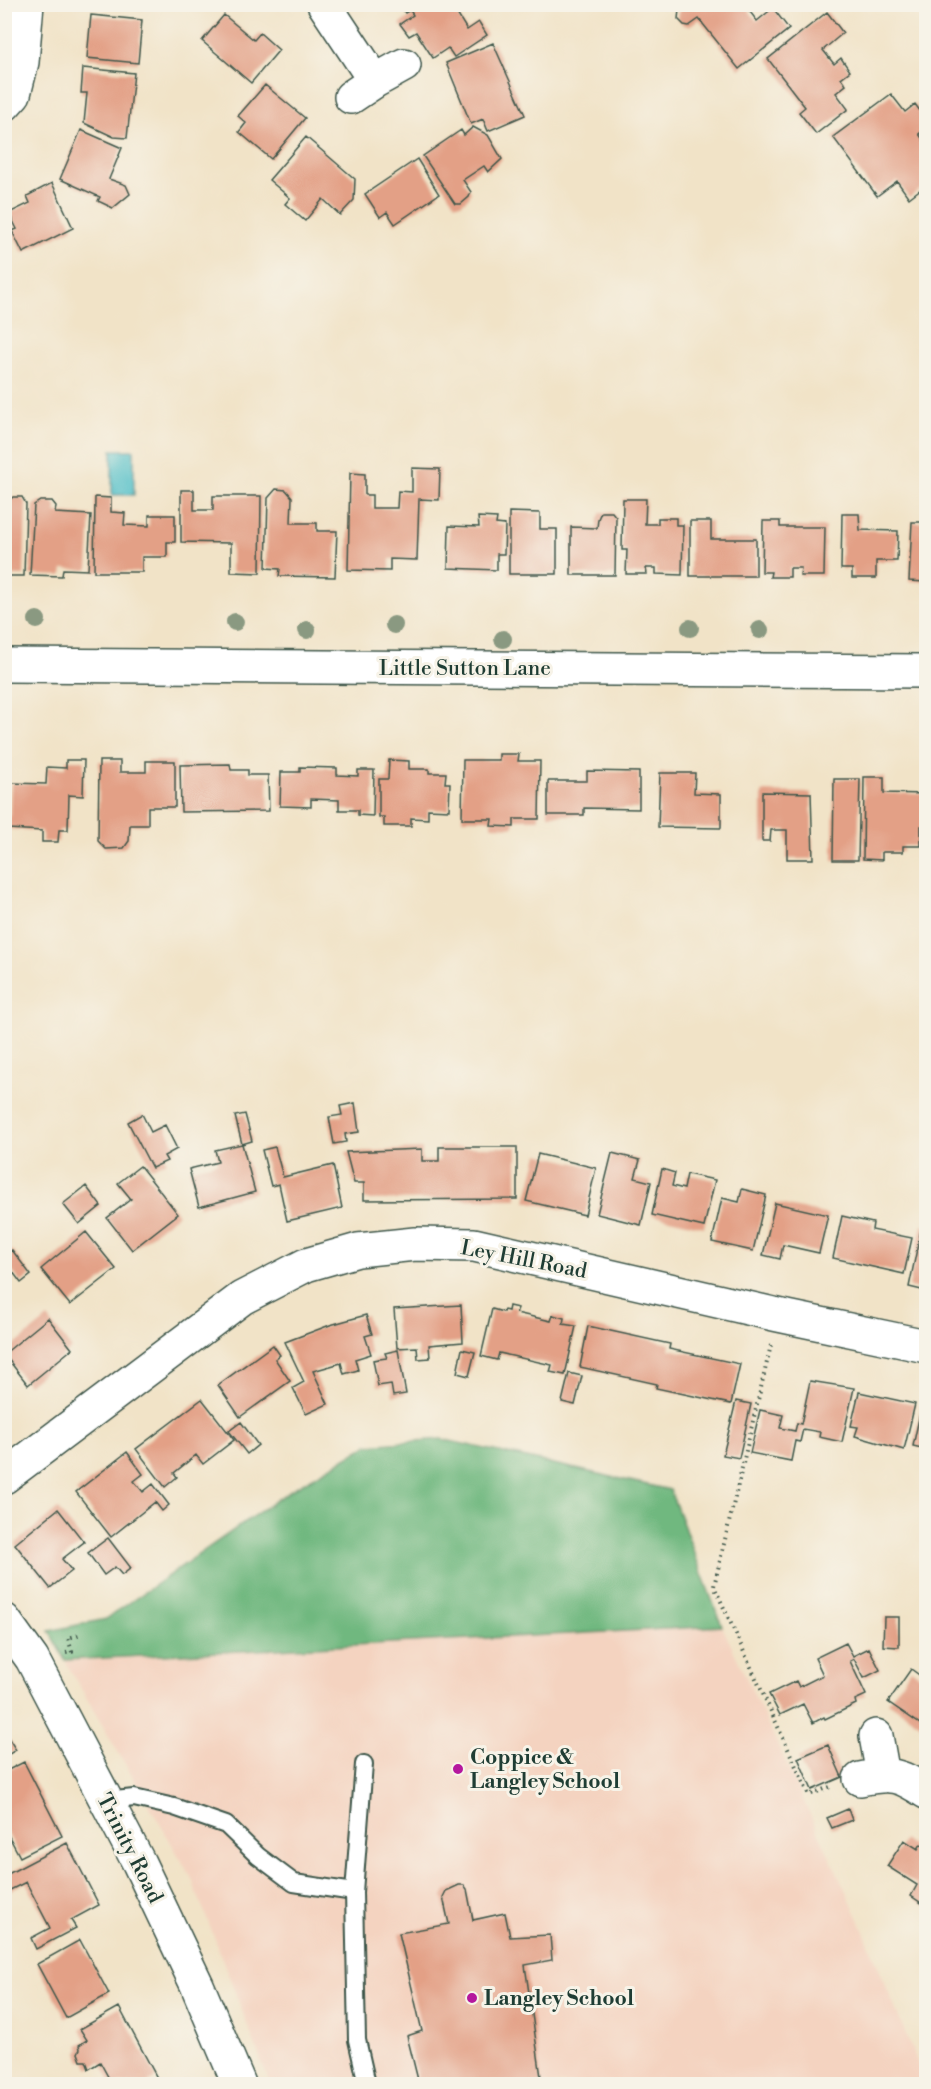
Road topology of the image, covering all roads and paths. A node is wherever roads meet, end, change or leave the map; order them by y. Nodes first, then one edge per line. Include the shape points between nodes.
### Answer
1 (27, 4) edge
2 (324, 4) edge
3 (404, 65) dead end
4 (4, 105) edge
5 (4, 664) edge
6 (927, 671) edge
7 (778, 1316) junction
8 (927, 1346) edge
9 (4, 1477) edge
10 (4, 1620) edge
11 (876, 1736) dead end
12 (364, 1764) dead end
13 (872, 1777) junction
14 (927, 1792) edge
15 (106, 1801) junction
16 (354, 1892) junction
17 (239, 2085) edge
18 (367, 2085) edge

1 - 4 street via 22,62 14,94
2 - 3 street via 363,89
5 - 6 street, Little Sutton Lane
7 - 8 street, Ley Hill Road
7 - 9 street, Ley Hill Road via 474,1245 416,1244 358,1250 306,1265 242,1298
7 - 13 path via 714,1586 809,1795 838,1784 841,1792
10 - 15 street, Trinity Road via 32,1659
11 - 13 street
12 - 16 lane
13 - 14 street via 904,1778
15 - 16 lane via 134,1798 205,1818 226,1826 294,1883
15 - 17 street, Trinity Road via 197,1984
16 - 18 lane via 357,2040

